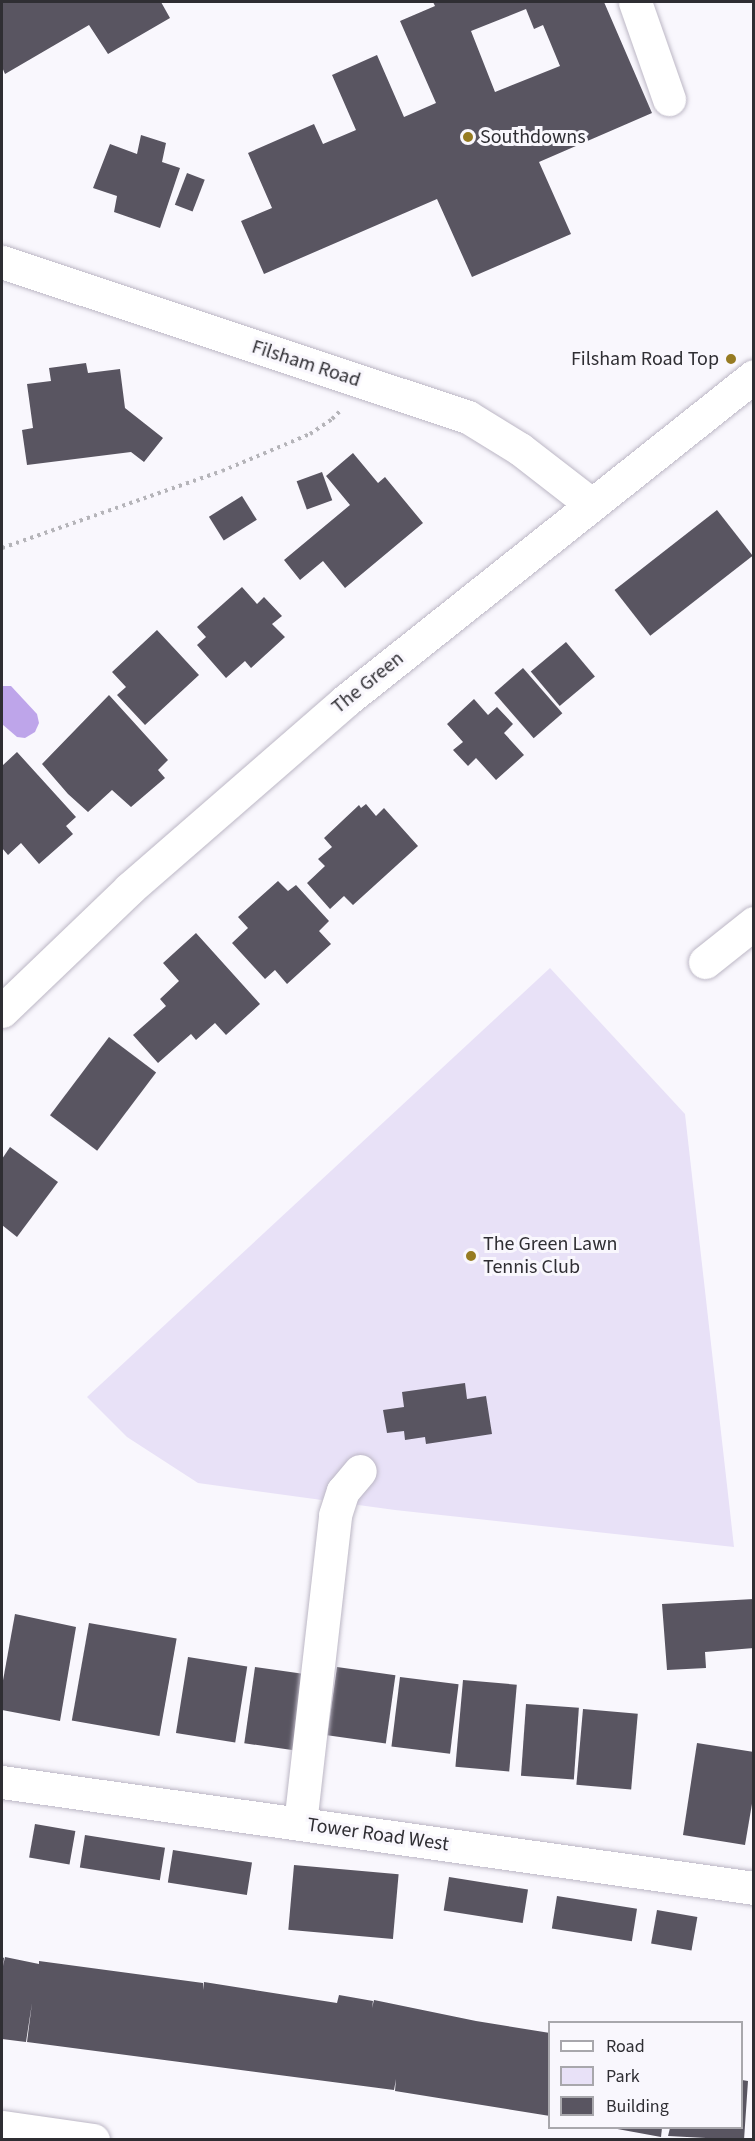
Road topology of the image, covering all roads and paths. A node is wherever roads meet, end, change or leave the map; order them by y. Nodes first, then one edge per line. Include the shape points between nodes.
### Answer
1 (635, 2) edge
2 (669, 99) dead end
3 (2, 262) edge
4 (753, 376) edge
5 (356, 381) junction
6 (591, 504) junction
7 (2, 548) edge
8 (753, 923) edge
9 (705, 962) dead end
10 (2, 1011) edge
11 (360, 1471) dead end
12 (2, 1782) edge
13 (300, 1824) junction
14 (753, 1888) edge
15 (2, 2127) edge
16 (93, 2139) edge

1 - 2 street
3 - 5 street, Filsham Road
4 - 6 street, The Green
5 - 6 street, Filsham Road via 468,417 520,449
5 - 7 path via 348,401 332,419 310,434 222,471
6 - 10 street, The Green via 345,701 129,889
8 - 9 street
11 - 13 street via 343,1491 335,1515
12 - 13 street, Tower Road West
13 - 14 street, Tower Road West
15 - 16 street

